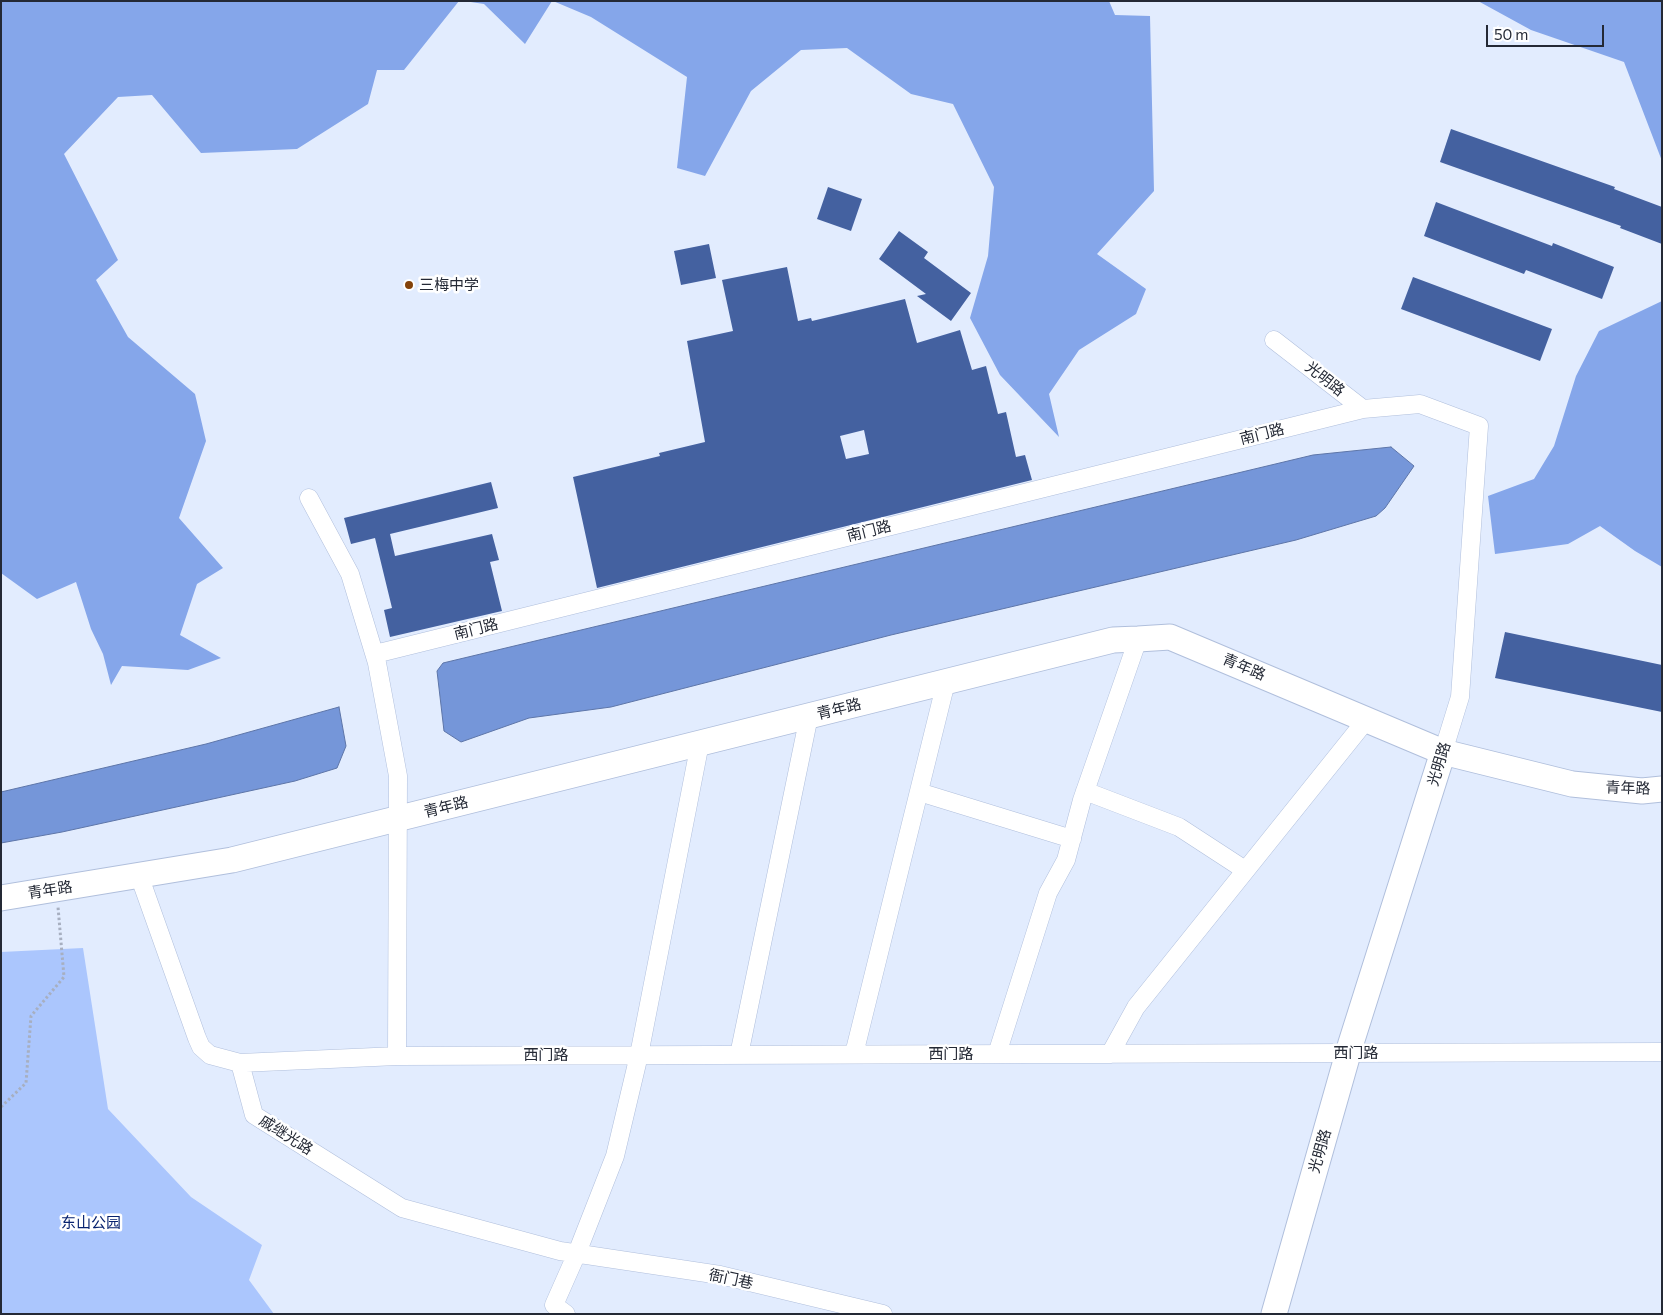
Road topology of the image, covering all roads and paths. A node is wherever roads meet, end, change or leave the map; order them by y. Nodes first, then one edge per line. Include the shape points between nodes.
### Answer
1 (1274, 340) dead end
2 (1363, 409) junction
3 (309, 498) dead end
4 (1138, 639) junction
5 (376, 659) junction
6 (946, 682) junction
7 (809, 716) junction
8 (1367, 719) junction
9 (700, 743) junction
10 (1443, 752) junction
11 (1662, 789) edge
12 (1085, 791) junction
13 (919, 792) junction
14 (398, 819) junction
15 (1072, 839) junction
16 (1246, 870) junction
17 (139, 875) junction
18 (57, 889) junction
19 (1, 898) edge
20 (1662, 1052) edge
21 (1348, 1053) junction
22 (854, 1054) junction
23 (997, 1054) junction
24 (1110, 1054) junction
25 (639, 1055) junction
26 (739, 1055) junction
27 (397, 1056) junction
28 (240, 1063) junction
29 (1, 1107) edge
30 (577, 1253) junction
31 (566, 1314) edge
32 (883, 1314) edge
33 (1274, 1314) edge

1 - 2 street, 光明路
2 - 5 street, 南门路
2 - 10 street, 光明路 via 1420,404 1479,426 1460,697
3 - 5 street via 350,574
4 - 6 main road, 青年路 via 1113,640
4 - 8 main road, 青年路 via 1170,636
4 - 12 street
5 - 14 street via 398,776
6 - 7 main road, 青年路
6 - 13 street
7 - 9 main road, 青年路
7 - 26 street
8 - 10 main road, 青年路
8 - 16 street
9 - 14 main road, 青年路
9 - 25 street
10 - 11 main road, 青年路 via 1572,784 1642,791
10 - 21 main road, 光明路
12 - 15 street
12 - 16 street via 1179,827
13 - 15 street
13 - 22 street
14 - 17 main road, 青年路 via 232,860
14 - 27 street
15 - 23 street via 1066,860 1048,893
16 - 24 street via 1136,1007
17 - 18 main road, 青年路
17 - 28 street via 201,1047 210,1055
18 - 19 main road, 青年路
18 - 29 path via 64,977 31,1016 26,1084
20 - 21 street, 西门路
21 - 24 street, 西门路
21 - 33 main road, 光明路
22 - 23 street, 西门路
22 - 26 street, 西门路
23 - 24 street, 西门路
25 - 26 street, 西门路
25 - 27 street, 西门路
25 - 30 street via 615,1156
27 - 28 street, 西门路
28 - 30 street, 戚继光路 via 254,1115 402,1208
30 - 31 street via 554,1305
30 - 32 street, 衙门巷 via 720,1275

